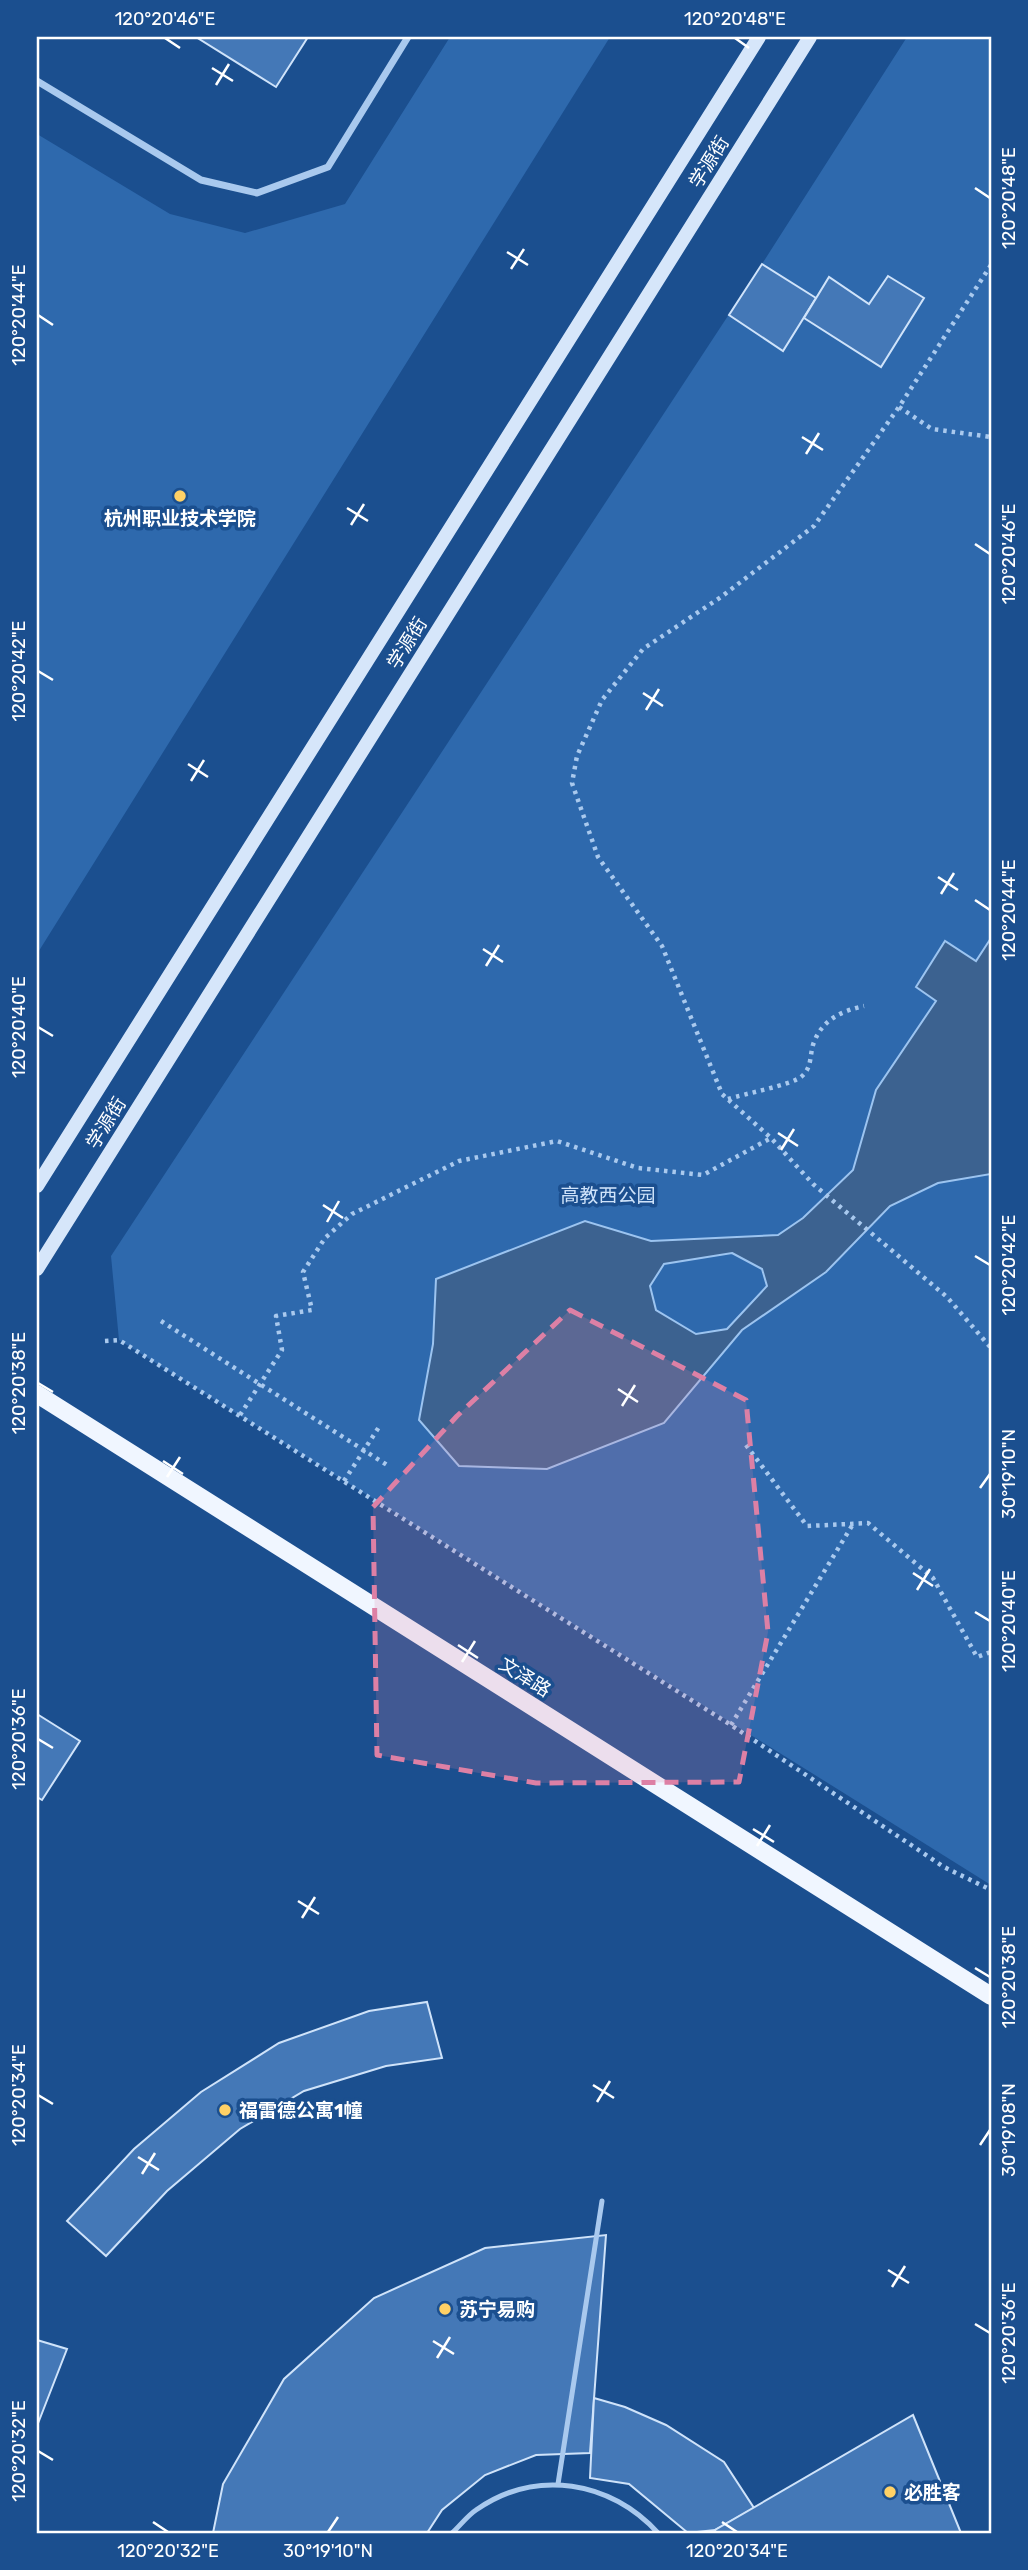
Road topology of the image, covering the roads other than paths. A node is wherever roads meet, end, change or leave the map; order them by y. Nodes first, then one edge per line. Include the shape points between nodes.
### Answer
1 (408, 37) edge
2 (759, 37) edge
3 (810, 37) edge
4 (37, 81) edge
5 (37, 1186) edge
6 (37, 1269) edge
7 (37, 1394) edge
8 (991, 1996) edge
9 (602, 2201) dead end
10 (558, 2484) junction
11 (453, 2533) edge
12 (658, 2533) edge

1 - 4 street via 328,167 257,193 201,180
2 - 5 main road, 学源街
3 - 6 main road, 学源街
7 - 8 main road, 文泽路
9 - 10 lane
10 - 11 lane via 515,2490 475,2510
10 - 12 lane via 601,2492 640,2513

